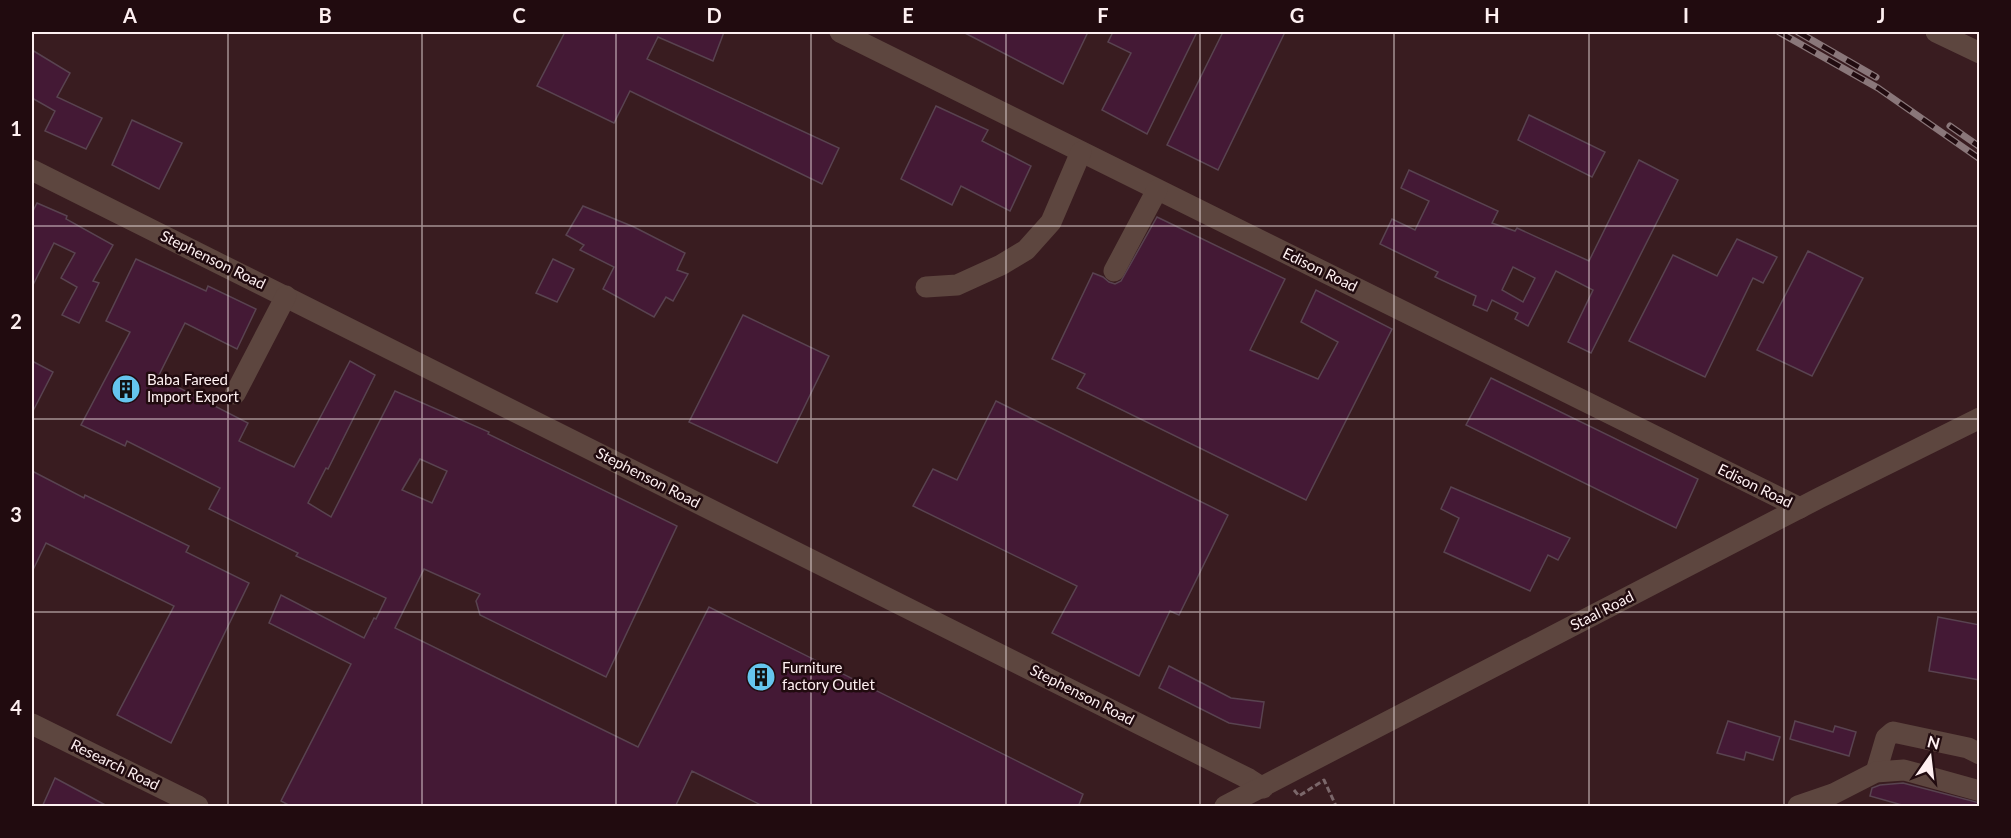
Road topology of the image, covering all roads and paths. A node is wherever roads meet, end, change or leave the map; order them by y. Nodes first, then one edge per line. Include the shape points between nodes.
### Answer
1 (840, 32) edge
2 (1936, 32) edge
3 (1980, 53) edge
4 (1082, 152) junction
5 (32, 170) edge
6 (1157, 190) junction
7 (1114, 271) dead end
8 (926, 287) dead end
9 (286, 296) junction
10 (235, 394) dead end
11 (1980, 418) edge
12 (1800, 508) junction
13 (32, 724) edge
14 (1980, 754) edge
15 (1876, 772) junction
16 (1263, 788) junction
17 (1980, 792) edge
18 (1299, 796) dead end
19 (198, 807) edge
20 (1225, 807) edge
21 (1336, 807) edge
22 (1798, 807) edge

1 - 4 street, Edison Road
2 - 3 street
4 - 6 street, Edison Road
4 - 8 street via 1051,222 1026,250 957,285
5 - 9 street, Stephenson Road
6 - 7 street
6 - 12 street, Edison Road
9 - 10 street
9 - 16 street, Stephenson Road
11 - 12 street, Staal Road
12 - 16 street, Staal Road
13 - 19 street, Research Road
14 - 15 street via 1893,732 1886,738
15 - 17 street via 1904,770
15 - 22 street
16 - 20 street, Staal Road
18 - 21 path via 1324,780

